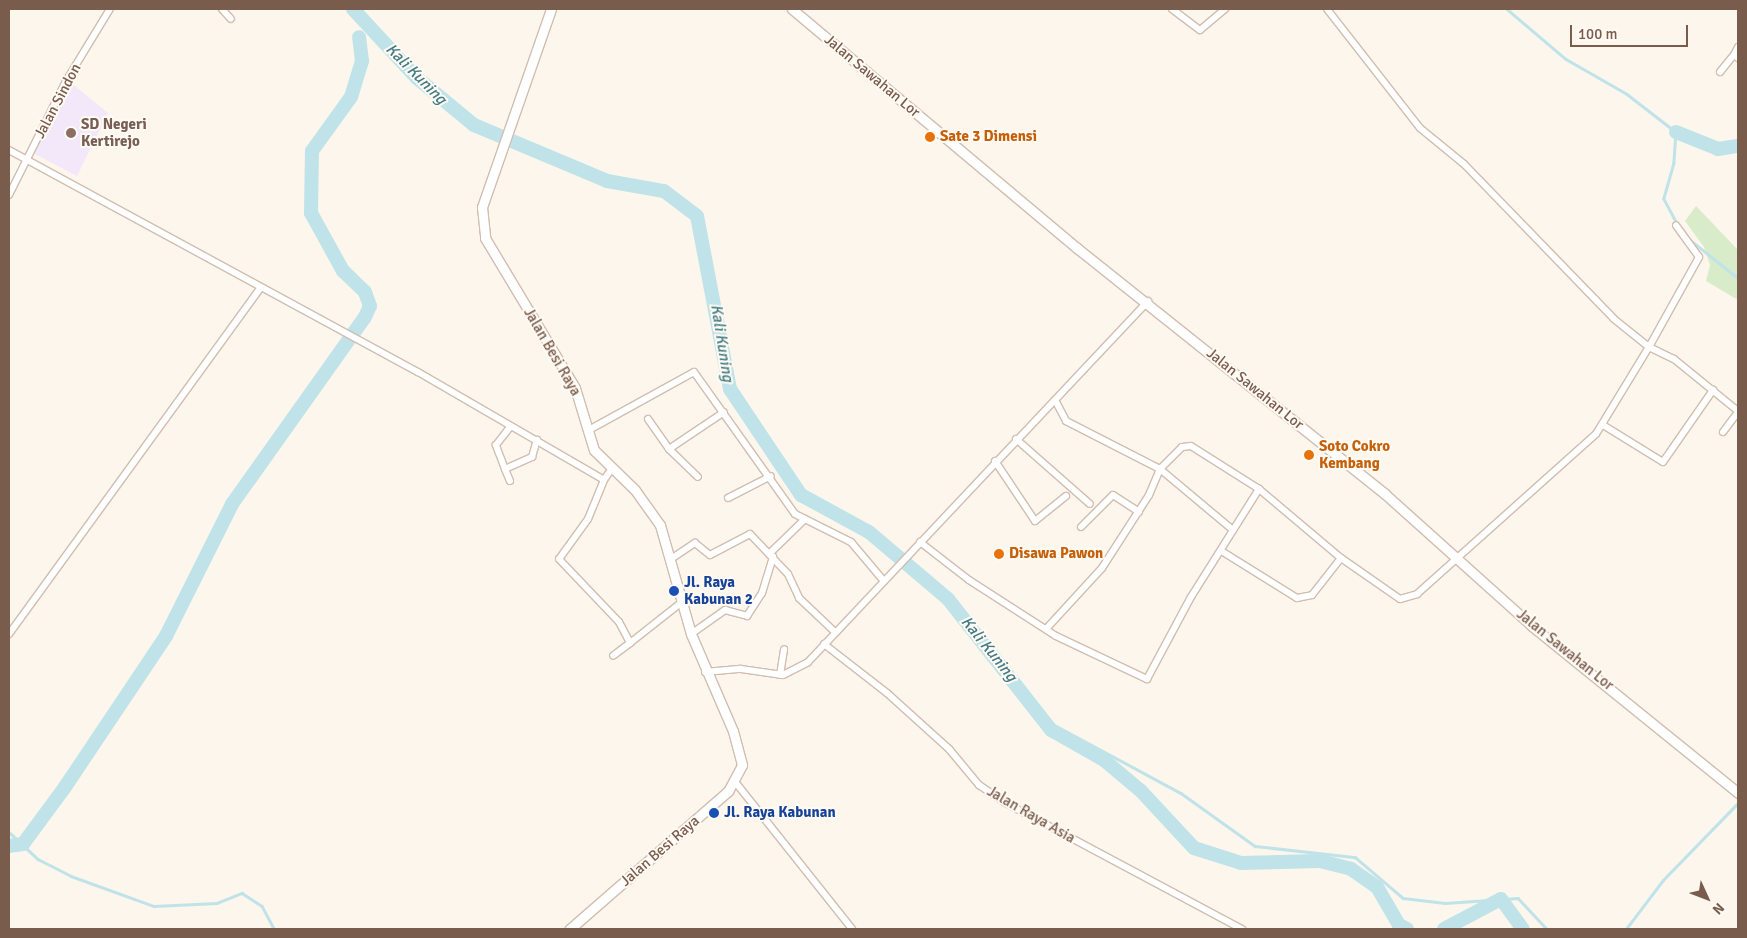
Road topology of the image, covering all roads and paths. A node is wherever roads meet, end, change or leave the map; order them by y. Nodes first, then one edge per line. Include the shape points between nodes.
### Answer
1 (110, 9) edge
2 (222, 9) edge
3 (551, 9) edge
4 (792, 9) edge
5 (1172, 9) edge
6 (1225, 9) edge
7 (1326, 9) edge
8 (231, 19) dead end
9 (1738, 47) edge
10 (1736, 56) edge
11 (1720, 72) dead end
12 (9, 150) edge
13 (28, 161) junction
14 (9, 195) edge
15 (1676, 225) dead end
16 (260, 289) junction
17 (1148, 301) junction
18 (1649, 347) junction
19 (1713, 390) junction
20 (1055, 400) junction
21 (1738, 411) edge
22 (724, 412) junction
23 (648, 419) dead end
24 (1603, 425) junction
25 (511, 426) junction
26 (587, 431) junction
27 (1723, 432) dead end
28 (1016, 439) junction
29 (537, 440) junction
30 (669, 450) junction
31 (996, 460) junction
32 (612, 468) junction
33 (505, 469) junction
34 (1160, 469) junction
35 (771, 476) junction
36 (698, 477) dead end
37 (604, 480) junction
38 (510, 481) dead end
39 (1259, 489) junction
40 (1066, 496) dead end
41 (728, 498) dead end
42 (1090, 504) dead end
43 (1139, 512) junction
44 (805, 519) junction
45 (1081, 527) dead end
46 (1233, 530) junction
47 (920, 542) junction
48 (1223, 552) junction
49 (772, 555) junction
50 (1341, 558) junction
51 (1454, 558) junction
52 (671, 559) junction
53 (883, 580) junction
54 (682, 602) junction
55 (1046, 629) junction
56 (835, 632) junction
57 (9, 634) edge
58 (691, 634) junction
59 (630, 643) junction
60 (824, 644) junction
61 (784, 649) dead end
62 (612, 656) dead end
63 (705, 672) junction
64 (780, 675) junction
65 (736, 782) junction
66 (1738, 793) edge
67 (570, 929) edge
68 (852, 929) edge
69 (1242, 929) edge

1 - 13 street, Jalan Sindon via 66,81
2 - 8 street
3 - 26 main road, Jalan Besi Raya via 482,207 485,238 575,388
4 - 17 main road, Jalan Sawahan Lor
5 - 6 street via 1200,30
7 - 18 street via 1420,128 1464,164 1614,319
9 - 10 street
10 - 11 street
12 - 13 street
13 - 14 street, Jalan Sindon
13 - 16 street
15 - 18 street via 1699,257
16 - 25 street
16 - 57 street
17 - 20 street
17 - 51 main road, Jalan Sawahan Lor via 1384,494
18 - 19 street via 1674,359
18 - 24 street
19 - 21 street
19 - 24 street via 1663,462
20 - 28 street
20 - 34 street via 1066,421
21 - 27 street
22 - 26 street via 690,371
22 - 30 street
22 - 35 street
23 - 30 street
24 - 51 street
25 - 29 street
25 - 33 street via 496,445
26 - 32 main road, Jalan Besi Raya via 594,450
28 - 31 street
28 - 42 street
29 - 33 street via 532,457
29 - 37 street
30 - 36 street
31 - 40 street via 1035,521
31 - 47 street
32 - 37 street
32 - 52 main road, Jalan Besi Raya via 654,515
33 - 38 street
34 - 39 street via 1182,448 1191,446
34 - 43 street
34 - 46 street
35 - 41 street via 733,500
35 - 44 street via 790,508
37 - 59 street via 588,519 559,558 610,610
39 - 46 street
39 - 50 street
43 - 45 street via 1113,495
43 - 55 street via 1102,568
44 - 49 street
44 - 53 street via 851,542
46 - 48 street
47 - 53 street
47 - 55 street
48 - 50 street via 1297,598 1316,591
48 - 55 street via 1190,598 1147,679
49 - 52 street via 747,533 713,554 695,543
49 - 56 street via 791,578 799,598
49 - 58 street via 762,592 747,616 725,610
50 - 51 street via 1400,599 1417,594
51 - 66 main road, Jalan Sawahan Lor
52 - 54 main road, Jalan Besi Raya
53 - 56 street
54 - 58 main road, Jalan Besi Raya
54 - 59 street
56 - 60 street
58 - 63 main road, Jalan Besi Raya
59 - 62 street
60 - 64 street via 795,673
60 - 69 street, Jalan Raya Asia via 887,693 948,750 979,785 1004,802
61 - 64 street
63 - 64 street via 741,669
63 - 65 main road, Jalan Besi Raya via 741,754
65 - 67 main road, Jalan Besi Raya
65 - 68 street

